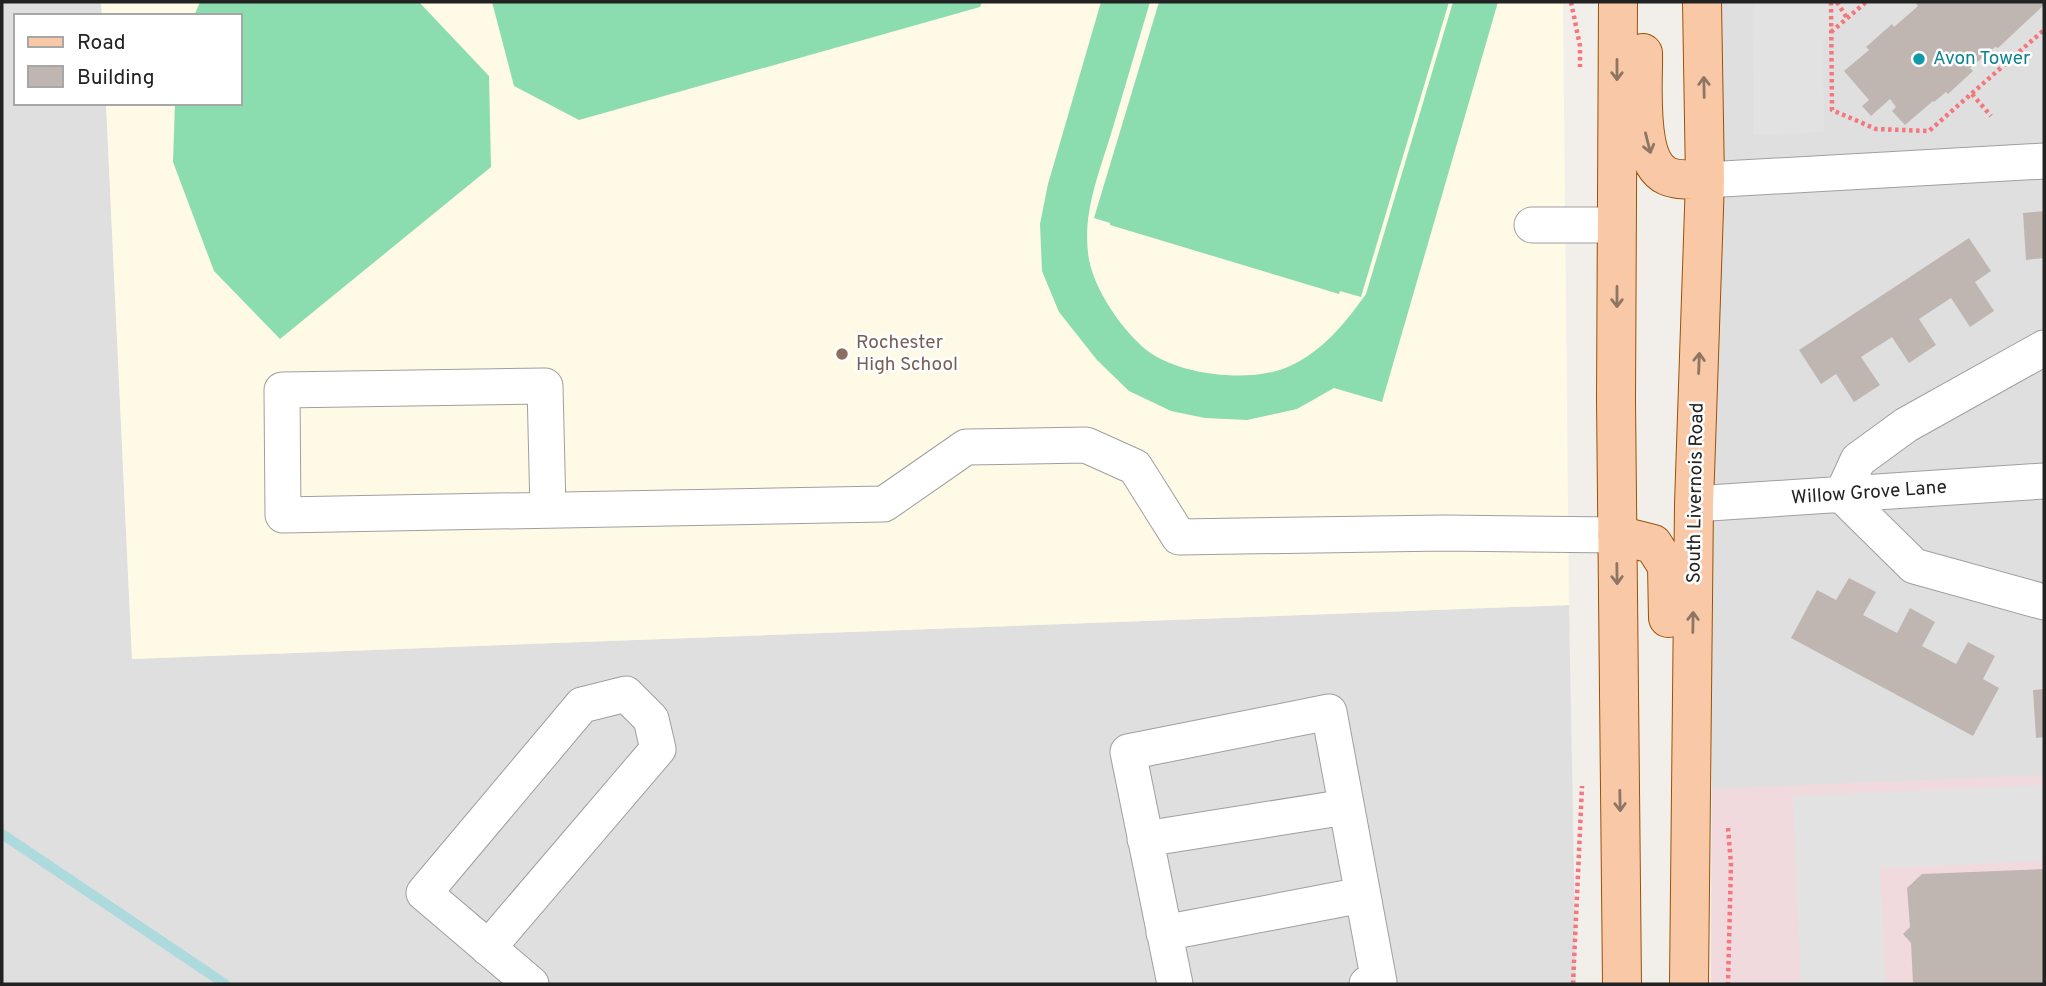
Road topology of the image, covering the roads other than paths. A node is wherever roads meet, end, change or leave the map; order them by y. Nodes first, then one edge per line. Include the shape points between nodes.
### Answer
1 (1618, 2) edge
2 (1642, 2) edge
3 (1702, 2) edge
4 (2044, 161) edge
5 (1705, 180) junction
6 (1532, 225) dead end
7 (1617, 225) junction
8 (2044, 348) edge
9 (2044, 481) edge
10 (1843, 495) junction
11 (1694, 504) junction
12 (548, 510) junction
13 (1617, 535) junction
14 (2044, 602) edge
15 (1346, 807) junction
16 (1145, 839) junction
17 (1689, 884) junction
18 (1362, 895) junction
19 (1164, 933) junction
20 (488, 948) junction
21 (531, 984) edge
22 (1175, 984) edge
23 (1367, 984) edge
24 (1622, 984) edge
25 (1689, 984) edge

1 -> 7 main road
2 -> 5 main road via 1645,144 1657,168 1667,175
5 -> 3 main road, South Livernois Road
4 - 5 street
11 -> 5 main road, South Livernois Road
6 - 7 street
7 -> 13 main road
8 - 10 street via 1906,425 1858,460
9 - 10 street, Willow Grove Lane
10 - 11 street, Willow Grove Lane
10 - 14 street via 1914,566
17 -> 11 main road, South Livernois Road
12 - 12 street via 283,515 282,390 545,387
12 - 13 street via 884,504 966,447 1086,445 1135,467 1179,537
13 - 17 main road via 1653,544 1667,566 1668,845
13 -> 24 main road
15 - 16 street
15 - 16 street via 1329,712 1128,752
15 - 18 street
16 - 19 street
17 - 25 main road, South Livernois Road
18 - 19 street
18 - 23 street via 1379,982
19 - 22 street
20 - 20 street via 424,893 582,705 626,694 651,719 657,749
20 - 21 street

